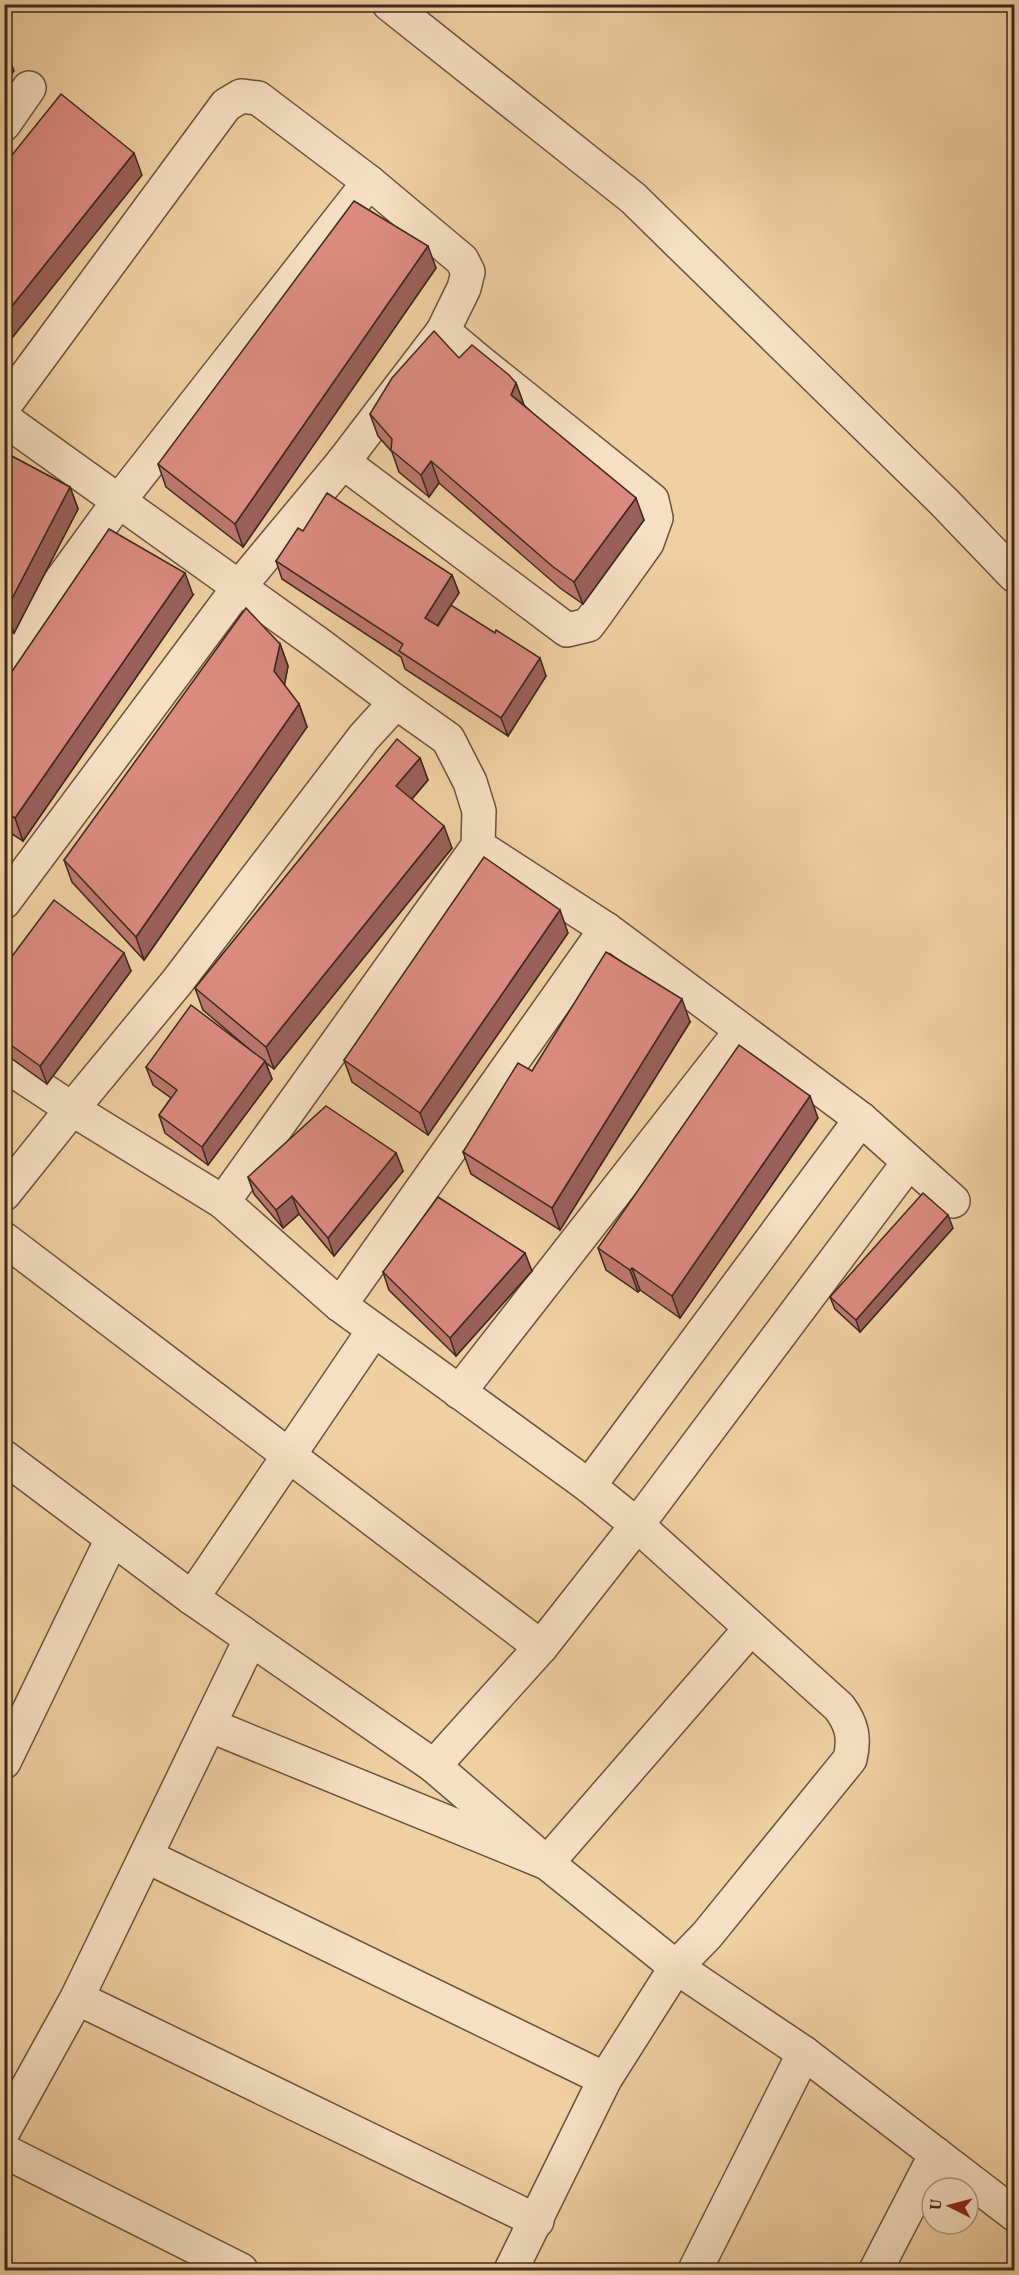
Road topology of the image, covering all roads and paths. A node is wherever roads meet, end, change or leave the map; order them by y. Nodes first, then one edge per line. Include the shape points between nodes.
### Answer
1 (389, 4) edge
2 (29, 88) dead end
3 (4, 124) edge
4 (369, 182) junction
5 (443, 331) junction
6 (4, 406) edge
7 (4, 419) edge
8 (343, 462) junction
9 (118, 502) junction
10 (1014, 575) edge
11 (239, 587) junction
12 (4, 659) edge
13 (396, 702) junction
14 (478, 846) junction
15 (4, 902) edge
16 (606, 929) junction
17 (741, 1031) junction
18 (4, 1064) edge
19 (72, 1109) junction
20 (861, 1119) junction
21 (909, 1162) junction
22 (4, 1194) edge
23 (953, 1201) dead end
24 (223, 1202) junction
25 (4, 1239) edge
26 (340, 1305) junction
27 (374, 1330) junction
28 (459, 1392) junction
29 (287, 1455) junction
30 (7, 1460) edge
31 (589, 1486) junction
32 (637, 1525) junction
33 (112, 1539) junction
34 (192, 1598) junction
35 (752, 1628) junction
36 (250, 1640) junction
37 (541, 1647) junction
38 (209, 1725) junction
39 (4, 1762) edge
40 (434, 1766) junction
41 (146, 1856) junction
42 (547, 1863) junction
43 (676, 1967) junction
44 (77, 1998) junction
45 (804, 2053) junction
46 (605, 2079) junction
47 (4, 2130) edge
48 (4, 2151) edge
49 (936, 2154) junction
50 (1014, 2214) edge
51 (537, 2221) junction
52 (241, 2271) edge
53 (511, 2271) edge
54 (695, 2271) edge
55 (876, 2271) edge

1 - 10 street via 633,198
2 - 3 street
4 - 5 street via 462,260 468,272
4 - 6 street via 258,98 241,96 226,105
4 - 9 street
5 - 8 street
5 - 8 street via 652,500 656,518 647,543 588,625 567,630
7 - 9 street
8 - 11 street
9 - 11 street
9 - 12 street
11 - 13 street
11 - 15 street
13 - 14 street via 448,739 470,782 478,811
13 - 19 street via 364,736 177,982
14 - 16 street
14 - 24 street
16 - 17 street
16 - 26 street
17 - 20 street
17 - 28 street
18 - 19 street
19 - 22 street
19 - 24 street
20 - 21 street
20 - 31 street
21 - 23 street
21 - 32 street
24 - 26 street
25 - 29 street
26 - 27 street
27 - 28 street
27 - 29 street
28 - 31 street
29 - 34 street
29 - 37 street
30 - 33 street
31 - 32 street
32 - 35 street
32 - 37 street
33 - 34 street
33 - 39 street
34 - 36 street
35 - 42 street
35 - 43 street via 839,1707 853,1736 850,1759 707,1935
36 - 38 street
36 - 40 street
37 - 40 street
38 - 41 street
38 - 42 street
40 - 42 street
41 - 44 street
41 - 46 street
42 - 43 street
43 - 45 street
43 - 46 street
44 - 47 street
44 - 51 street
45 - 49 street
45 - 54 street
46 - 51 street
48 - 52 street
49 - 50 street
49 - 55 street
51 - 53 street

